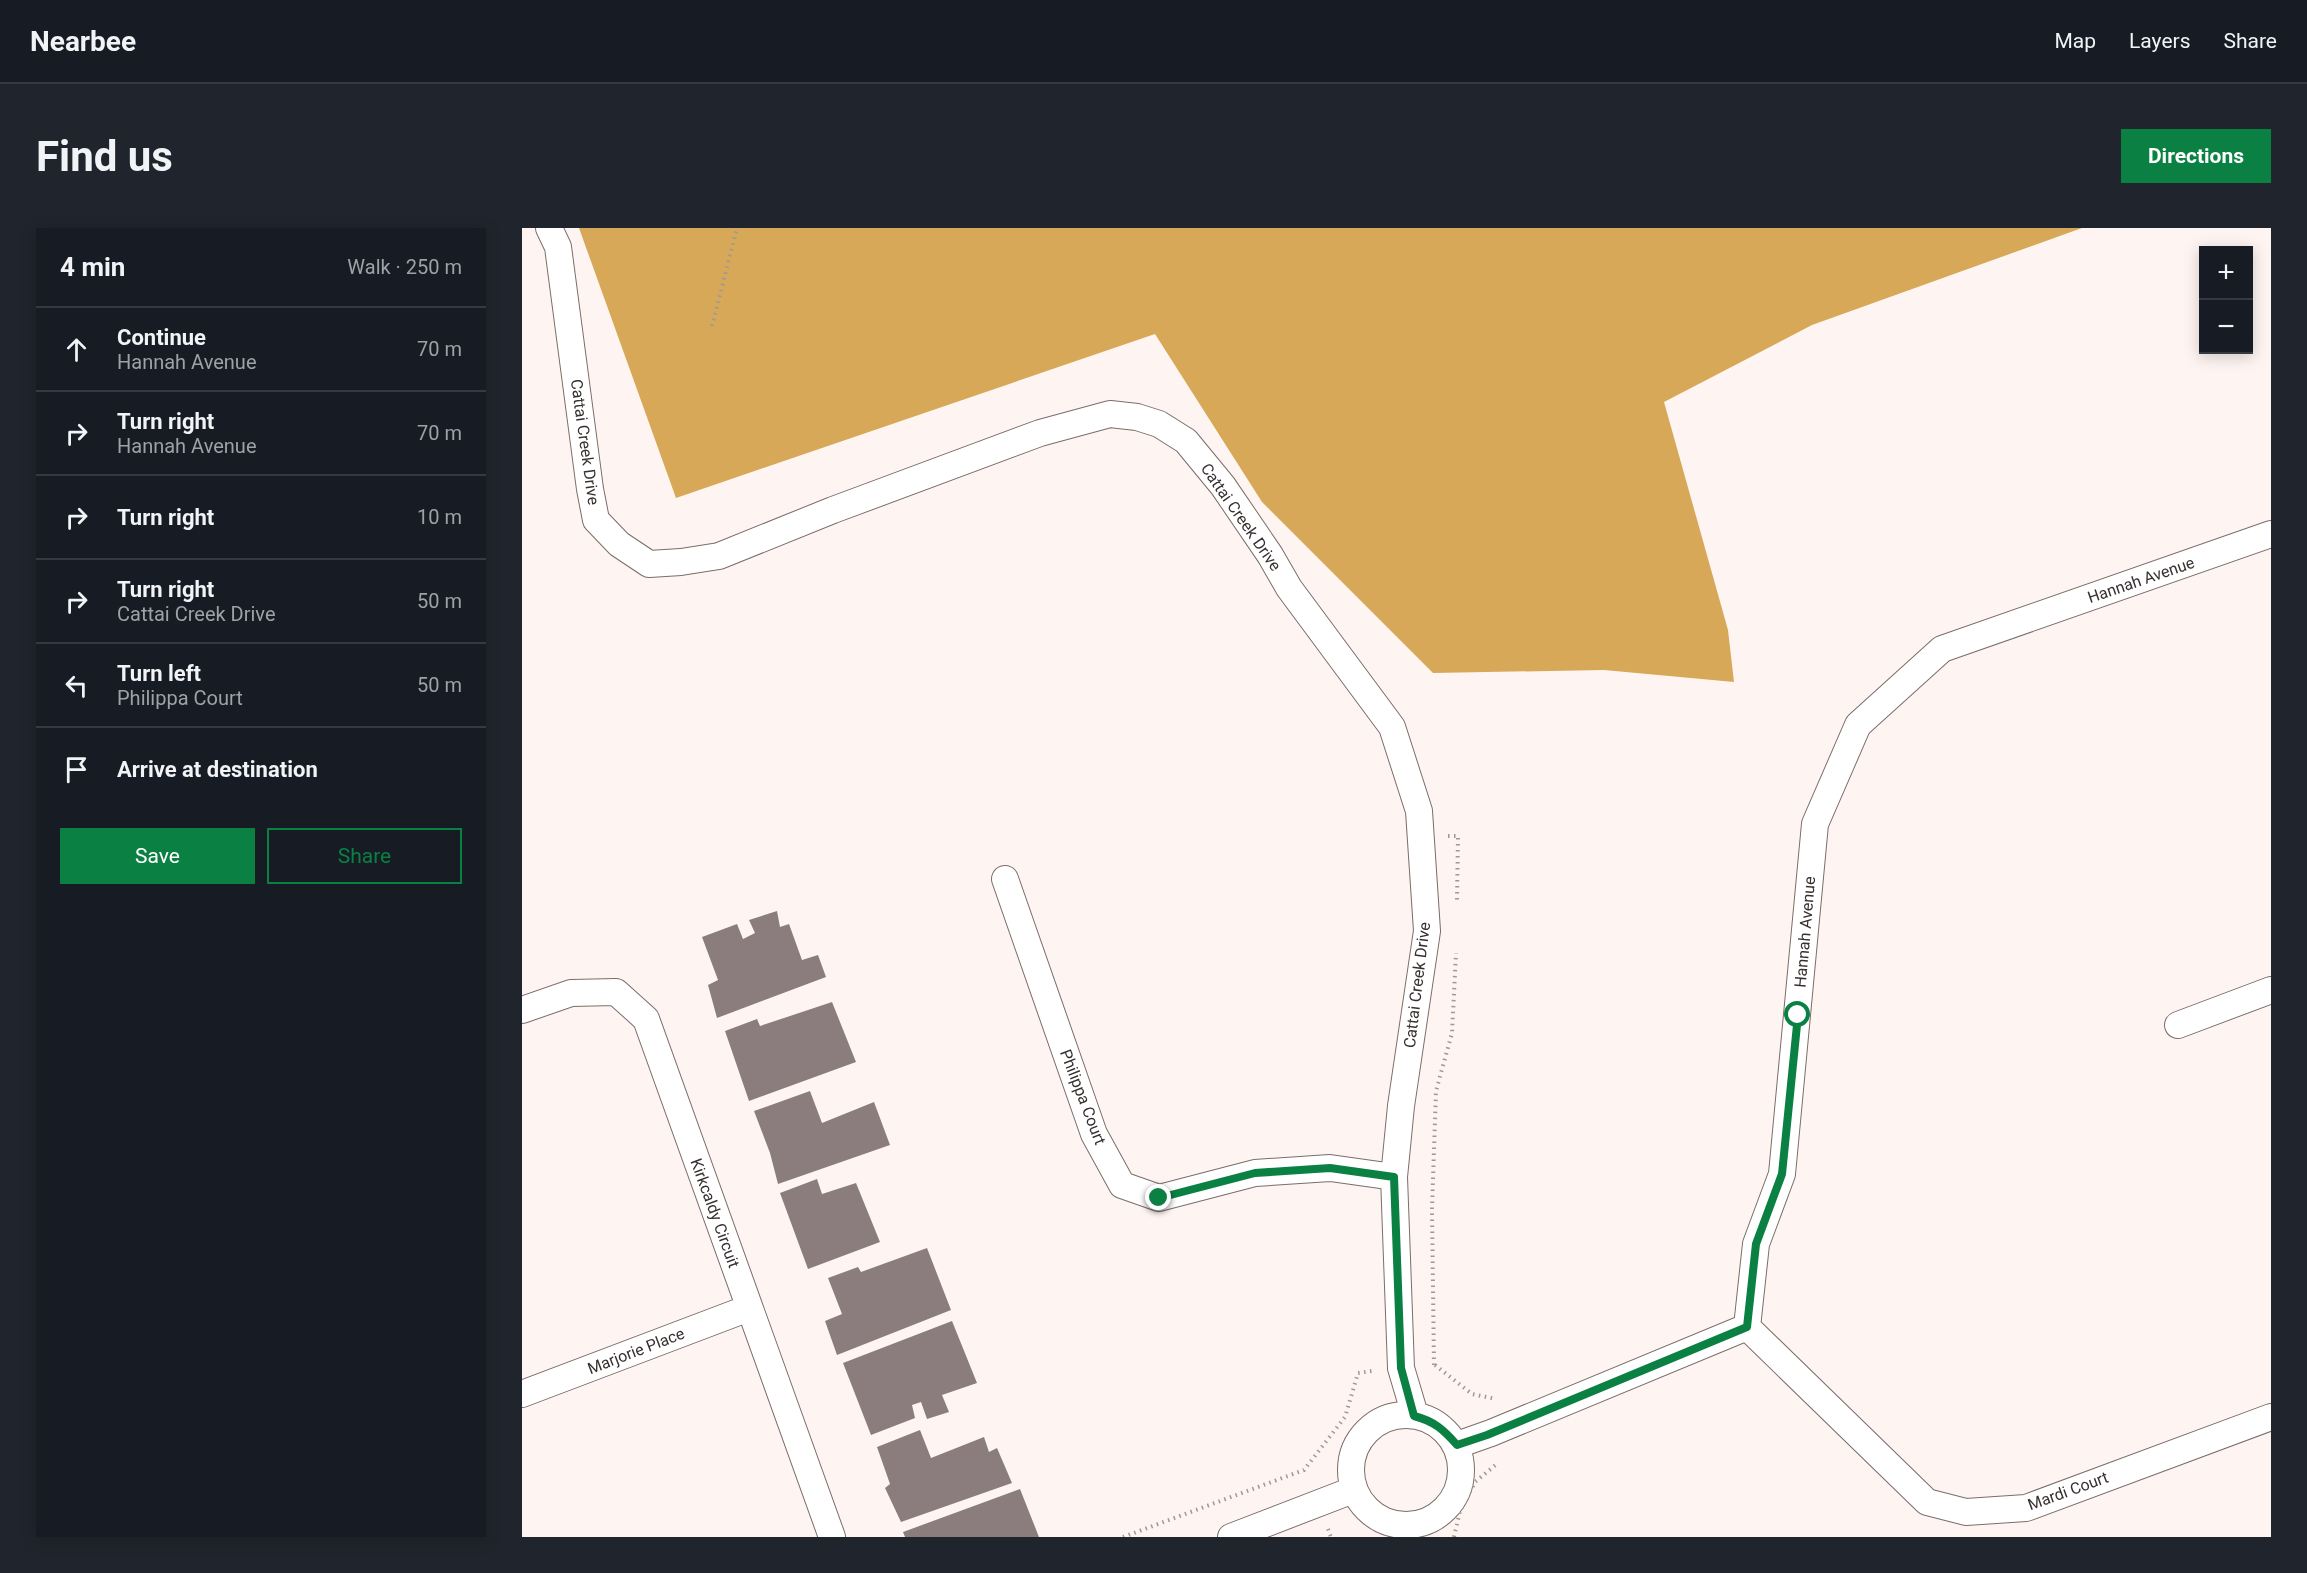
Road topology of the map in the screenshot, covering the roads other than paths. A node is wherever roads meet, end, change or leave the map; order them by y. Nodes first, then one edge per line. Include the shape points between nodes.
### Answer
1 (549, 228) edge
2 (2271, 534) edge
3 (1005, 879) dead end
4 (2271, 990) edge
5 (522, 1010) edge
6 (2178, 1025) dead end
7 (1394, 1177) junction
8 (750, 1308) junction
9 (1747, 1327) junction
10 (522, 1394) edge
11 (1414, 1416) junction
12 (2271, 1417) edge
13 (1457, 1445) junction
14 (1353, 1490) junction
15 (1412, 1531) edge
16 (832, 1537) edge
17 (1231, 1537) edge

1 - 7 street, Cattai Creek Drive via 558,247 596,520 619,544 649,564 719,556 1040,433 1110,414 1159,424 1186,441 1223,486 1289,588 1392,727 1419,811 1427,931
2 - 9 street, Hannah Avenue via 1942,650 1858,725 1815,824 1782,1174 1756,1244
3 - 7 street, Philippa Court via 1094,1134 1122,1185 1159,1198 1255,1173 1330,1168
4 - 6 street
5 - 8 street, Kirkcaldy Circuit via 571,993 616,992 646,1019
7 - 11 street, Cattai Creek Drive via 1401,1368
8 - 10 street, Marjorie Place
8 - 16 street, Kirkcaldy Circuit
9 - 12 street, Mardi Court via 1927,1502 1966,1512 2026,1508
9 - 13 street
11 - 13 street via 1441,1427
11 - 14 street via 1380,1421 1365,1432 1351,1464
13 - 15 street via 1461,1475 1457,1492 1447,1507
14 - 15 street via 1368,1511
14 - 17 street

